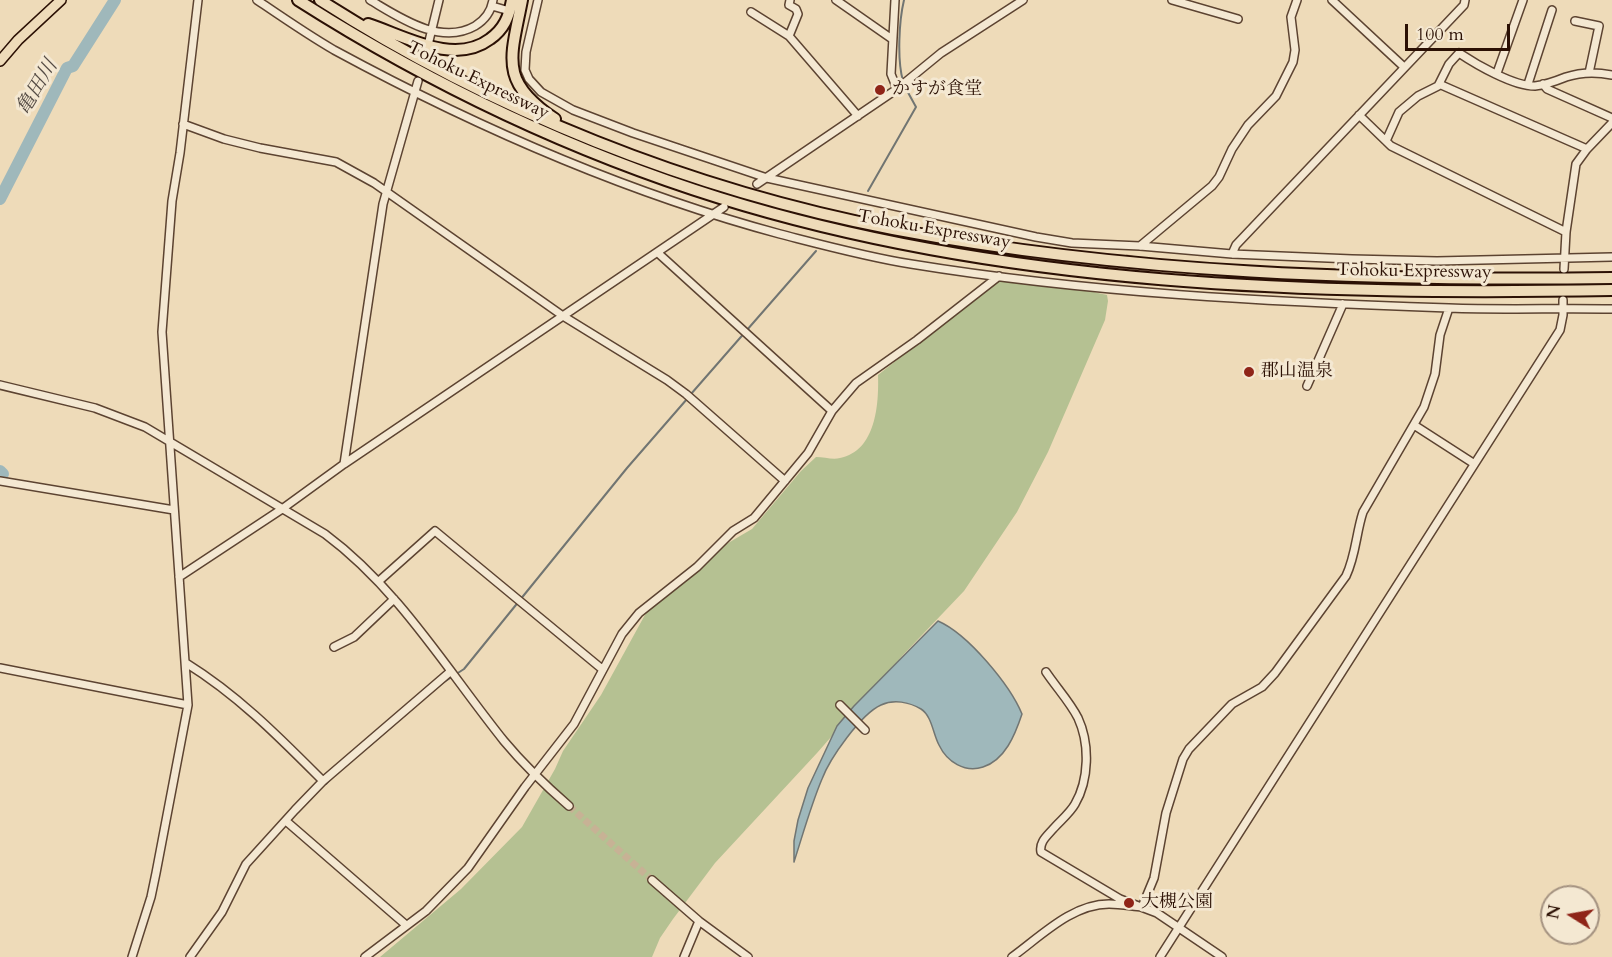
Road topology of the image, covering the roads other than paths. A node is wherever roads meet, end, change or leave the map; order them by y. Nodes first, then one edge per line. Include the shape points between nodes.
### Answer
1 (61, 0) edge
2 (198, 0) edge
3 (257, 0) edge
4 (298, 0) edge
5 (320, 0) edge
6 (370, 0) edge
7 (439, 0) edge
8 (522, 0) edge
9 (537, 0) edge
10 (790, 0) edge
11 (836, 0) edge
12 (895, 0) edge
13 (1023, 0) edge
14 (1172, 0) edge
15 (1297, 0) edge
16 (1332, 0) edge
17 (1465, 0) edge
18 (1523, 0) edge
19 (492, 3) edge
20 (509, 5) edge
21 (1552, 10) dead end
22 (751, 12) dead end
23 (525, 14) dead end
24 (345, 16) junction
25 (534, 16) junction
26 (1238, 19) dead end
27 (1575, 21) dead end
28 (432, 31) junction
29 (789, 36) junction
30 (892, 39) junction
31 (429, 41) dead end
32 (0, 61) edge
33 (1404, 67) junction
34 (1497, 73) junction
35 (1588, 73) junction
36 (1612, 75) edge
37 (418, 81) dead end
38 (1438, 84) junction
39 (1528, 84) junction
40 (1543, 84) junction
41 (897, 88) junction
42 (416, 91) junction
43 (1359, 115) junction
44 (858, 116) junction
45 (1612, 118) edge
46 (1612, 123) edge
47 (183, 124) junction
48 (572, 131) junction
49 (1386, 141) junction
50 (1587, 149) junction
51 (767, 178) junction
52 (758, 184) dead end
53 (387, 192) junction
54 (724, 207) dead end
55 (712, 215) junction
56 (1566, 232) junction
57 (1134, 249) junction
58 (657, 253) junction
59 (1232, 254) junction
60 (1565, 257) junction
61 (1612, 257) edge
62 (1564, 269) tunnel mouth
63 (999, 276) junction
64 (1612, 278) edge
65 (1123, 282) tunnel mouth
66 (1612, 290) edge
67 (1121, 291) junction
68 (1563, 300) tunnel mouth
69 (1343, 304) junction
70 (1449, 308) junction
71 (1563, 308) junction
72 (1612, 309) edge
73 (563, 316) junction
74 (0, 385) edge
75 (1307, 386) dead end
76 (831, 411) junction
77 (1414, 425) junction
78 (169, 441) junction
79 (1473, 463) junction
80 (345, 464) junction
81 (0, 481) edge
82 (786, 481) junction
83 (282, 509) junction
84 (174, 510) junction
85 (179, 577) junction
86 (379, 581) junction
87 (394, 599) junction
88 (334, 647) dead end
89 (186, 663) junction
90 (0, 668) edge
91 (602, 669) junction
92 (451, 671) junction
93 (1046, 672) dead end
94 (188, 705) junction
95 (840, 705) dead end
96 (865, 730) dead end
97 (535, 776) junction
98 (324, 781) junction
99 (569, 806) tunnel mouth
100 (286, 820) junction
101 (652, 880) tunnel mouth
102 (1142, 907) junction
103 (699, 921) junction
104 (406, 925) junction
105 (1179, 927) junction
106 (132, 957) edge
107 (190, 957) edge
108 (364, 957) edge
109 (684, 957) edge
110 (748, 957) edge
111 (1012, 957) edge
112 (1160, 957) edge
113 (1222, 957) edge

1 - 32 main road
2 - 47 street
3 - 42 street via 332,49
4 - 66 highway, Tohoku Expressway via 405,64 568,143 723,199 858,234 1012,261 1251,285
5 - 24 highway, Tohoku Expressway
6 - 28 street
7 - 28 street
8 - 48 highway via 512,51 514,75 528,98
9 - 25 street
10 - 29 street via 789,5 798,14
11 - 30 street
12 - 30 street
13 - 41 street via 941,53
14 - 26 street
15 - 57 street via 1292,17 1293,62 1276,96 1248,125 1212,186
16 - 33 street
17 - 33 street
18 - 34 street
19 - 20 street
19 - 28 street via 484,20 471,28
20 - 24 highway via 509,16 499,32 479,46 456,51
21 - 39 street
22 - 29 street
23 - 25 street
24 - 48 highway, Tohoku Expressway via 446,73
25 - 51 street via 525,70 541,92 573,111
27 - 35 street via 1599,26
28 - 31 street
29 - 44 street
30 - 41 street via 891,74
33 - 43 street
34 - 38 street via 1459,52
34 - 39 street
35 - 36 street
35 - 40 street
37 - 42 street
38 - 49 street via 1399,112
38 - 50 street
39 - 40 street
40 - 45 street via 1546,89
41 - 44 street
42 - 53 street
42 - 55 street via 587,171
43 - 49 street
43 - 59 street via 1236,245
44 - 51 street
46 - 50 street
47 - 53 street via 260,148 336,162
47 - 78 street via 172,201 162,332
48 - 64 highway, Tohoku Expressway via 666,168 789,205 891,229 1003,248 1252,272 1473,279
49 - 56 street
50 - 56 street via 1574,171
51 - 52 street
51 - 57 street via 1036,237
53 - 73 street
53 - 80 street
54 - 55 street
55 - 58 street
55 - 63 street via 909,264
56 - 60 street
57 - 59 street
58 - 73 street
58 - 76 street
59 - 60 street via 1437,261
60 - 61 street
60 - 62 street
63 - 67 street
63 - 76 street via 856,383
65 - 67 street
67 - 69 street
68 - 71 street
69 - 70 street
69 - 75 street
70 - 71 street
70 - 77 street via 1432,385
71 - 72 street
71 - 79 street via 1560,330
73 - 80 street
73 - 82 street via 676,387
74 - 78 street via 95,408
76 - 82 street via 808,453
77 - 79 street
77 - 102 street via 1363,512 1347,576 1275,673 1262,687 1232,705 1183,759 1166,813 1154,878
78 - 83 street
78 - 84 street
79 - 105 street
80 - 83 street
81 - 84 street
82 - 91 street via 754,518 733,531 697,567 639,613
83 - 85 street
83 - 86 street via 350,552
84 - 85 street
85 - 89 street
86 - 87 street
86 - 91 street via 435,531
87 - 88 street via 354,637
87 - 92 street
89 - 94 street
89 - 98 street via 240,701
90 - 94 street
91 - 97 street via 574,724
92 - 97 street
92 - 98 street
93 - 102 street via 1077,716 1086,758 1084,781 1074,806 1042,842 1041,852 1120,899
94 - 106 street via 151,897
95 - 96 street
97 - 99 street
97 - 104 street via 468,868 426,911
98 - 100 street
100 - 104 street
100 - 107 street via 246,864 222,912
101 - 103 street
102 - 105 street
102 - 111 street via 1107,904 1085,908 1065,917
103 - 109 street
103 - 110 street
104 - 108 street
105 - 112 street
105 - 113 street

